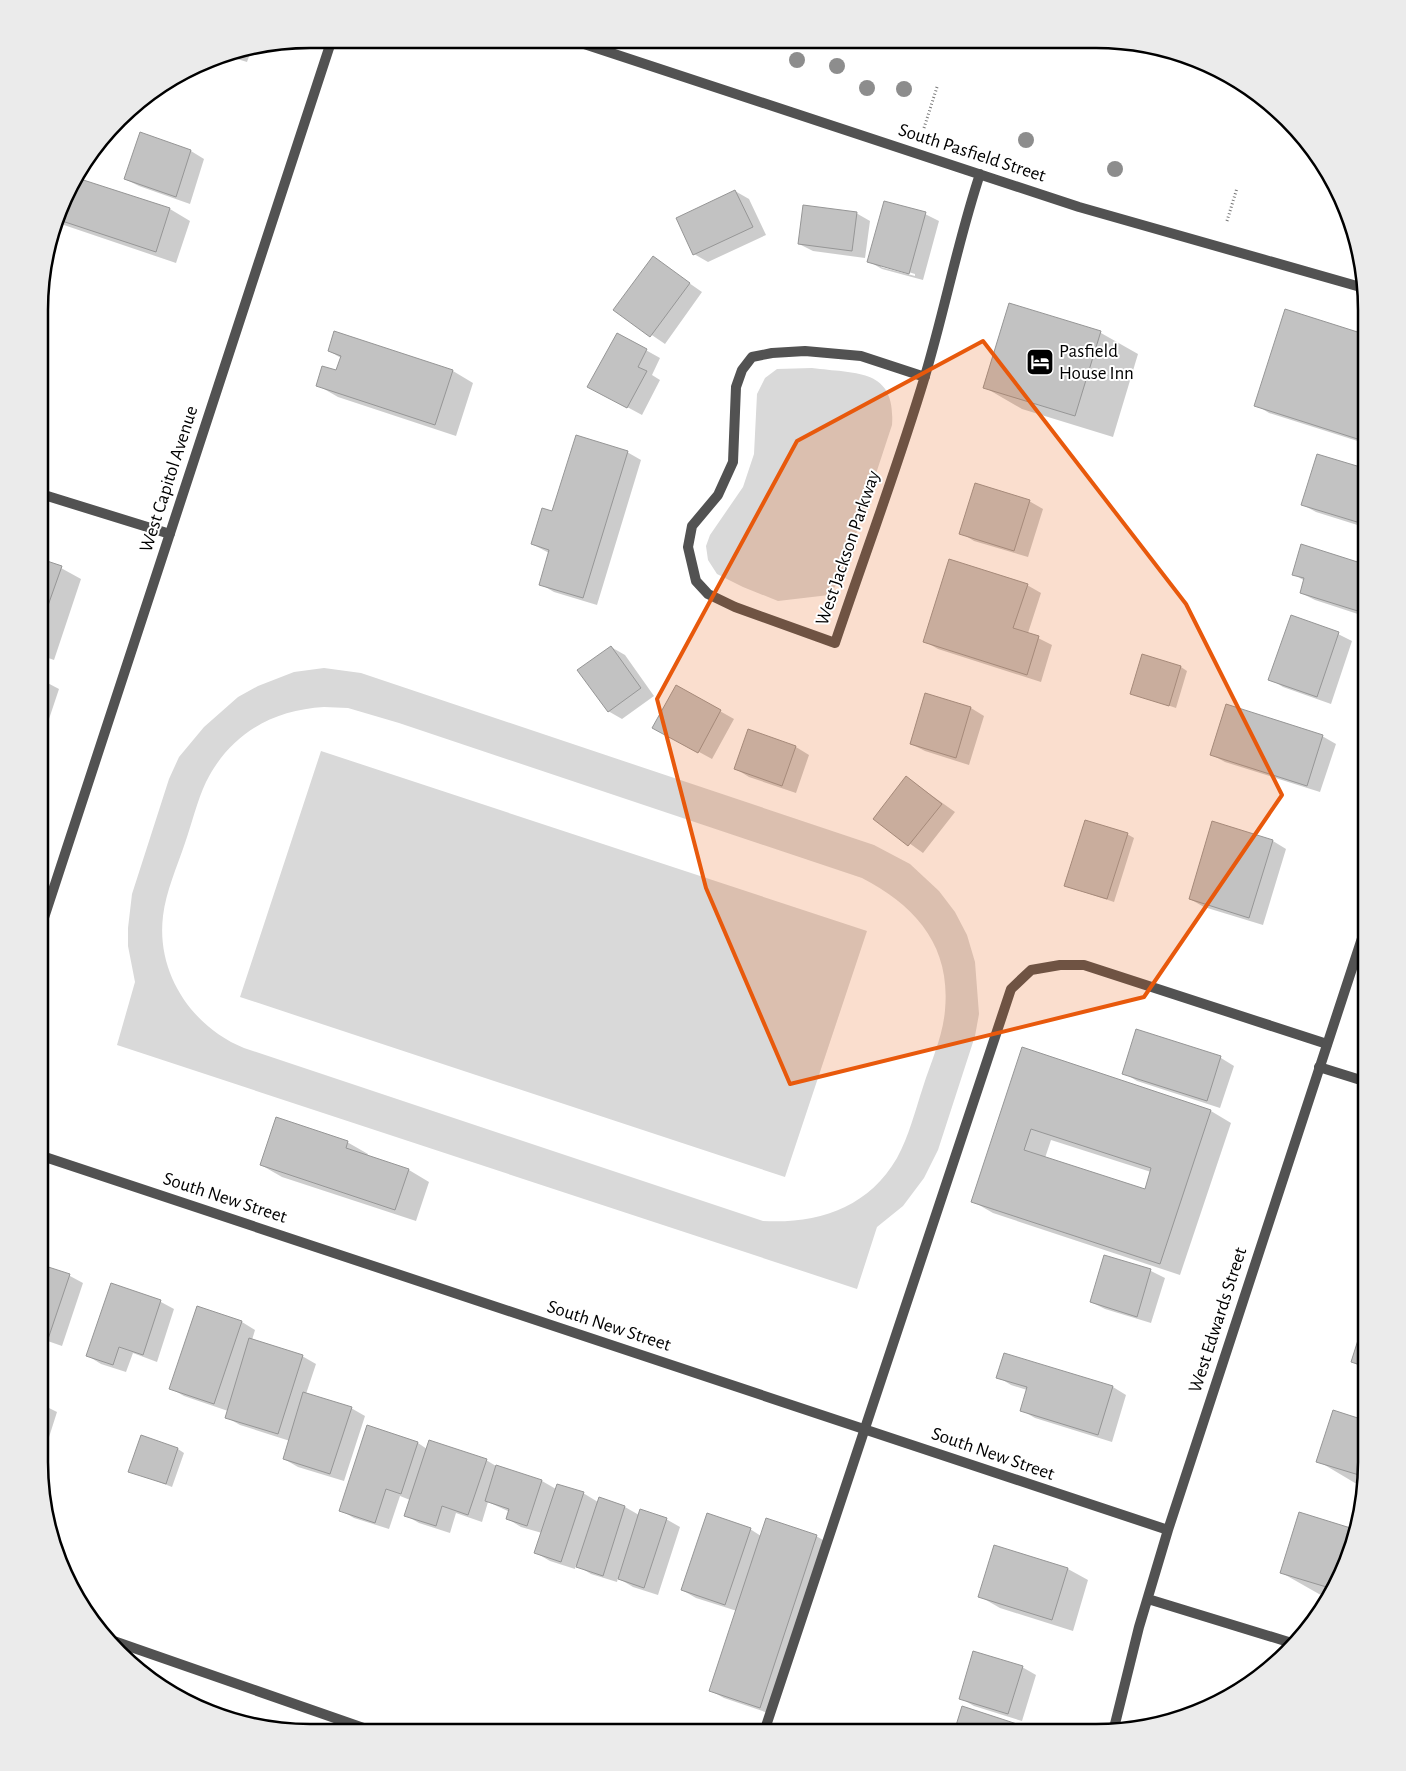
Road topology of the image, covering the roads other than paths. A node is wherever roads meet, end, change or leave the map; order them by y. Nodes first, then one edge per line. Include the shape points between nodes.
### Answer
1 (329, 48) edge
2 (596, 48) edge
3 (980, 174) junction
4 (1357, 286) edge
5 (925, 377) junction
6 (48, 496) edge
7 (170, 534) junction
8 (48, 906) edge
9 (1358, 950) edge
10 (1327, 1044) junction
11 (1319, 1067) junction
12 (1358, 1079) edge
13 (48, 1158) edge
14 (865, 1429) junction
15 (1168, 1530) junction
16 (1148, 1599) junction
17 (1287, 1641) edge
18 (121, 1644) edge
19 (1115, 1723) edge
20 (352, 1724) edge
21 (767, 1724) edge

1 - 7 street, West Capitol Avenue
2 - 3 street, South Pasfield Street
3 - 4 street, South Pasfield Street via 1080,207
3 - 5 street, West Jackson Parkway via 967,212
5 - 5 street, West Jackson Parkway via 861,356 805,350 752,357 742,370 736,387 732,462 718,494 692,526 689,540 696,581 708,594 835,643
6 - 7 street
7 - 8 street, West Capitol Avenue
9 - 10 street, West Edwards Street
10 - 11 street, West Edwards Street
10 - 14 street via 1084,965 1031,970 1011,990
11 - 12 street
11 - 15 street, West Edwards Street
13 - 14 street, South New Street
14 - 15 street, South New Street
14 - 21 street
15 - 16 street, West Edwards Street
16 - 17 street
16 - 19 street, West Edwards Street
18 - 20 street

